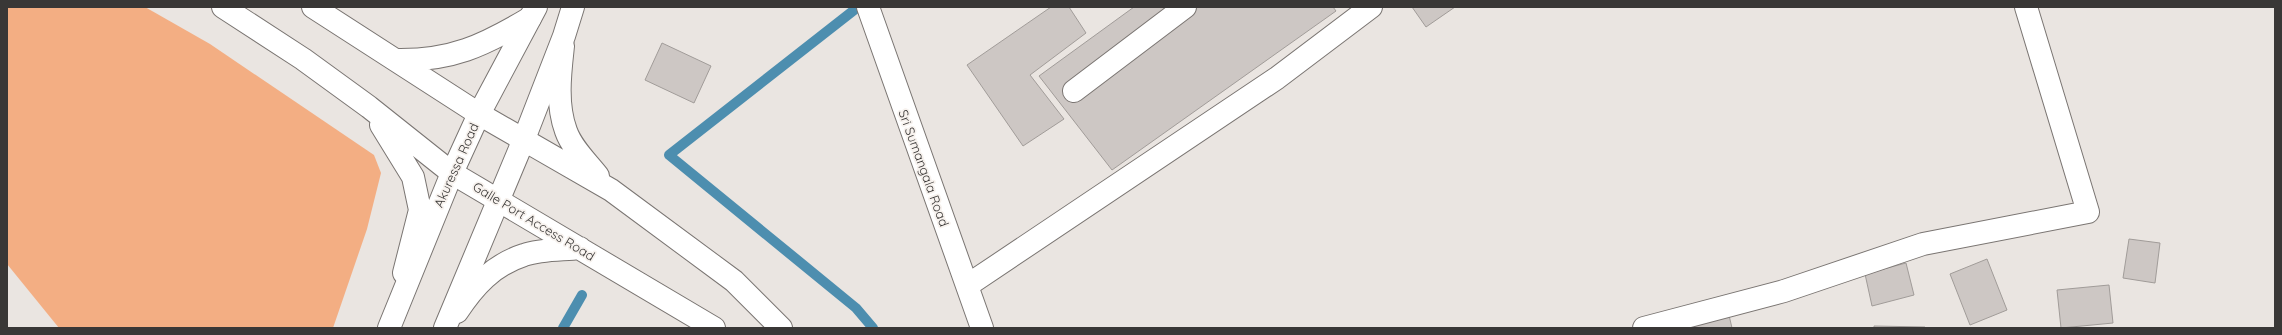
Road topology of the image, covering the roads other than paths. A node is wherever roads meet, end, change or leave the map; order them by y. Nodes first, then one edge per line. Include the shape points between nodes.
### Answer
1 (223, 7) edge
2 (313, 7) edge
3 (573, 7) edge
4 (1185, 7) edge
5 (1370, 7) edge
6 (2026, 7) edge
7 (533, 13) edge
8 (871, 15) edge
9 (564, 36) junction
10 (396, 60) junction
11 (1074, 91) dead end
12 (369, 107) junction
13 (479, 114) junction
14 (524, 139) junction
15 (452, 173) junction
16 (611, 190) junction
17 (498, 199) junction
18 (580, 248) junction
19 (968, 286) junction
20 (390, 325) edge
21 (446, 328) edge
22 (714, 328) edge
23 (781, 328) edge
24 (982, 328) edge
25 (1644, 328) edge

1 - 12 main road, Galle Port Access Road via 303,59
2 - 10 main road
3 - 9 main road
4 - 11 main road
5 - 19 main road via 1277,78
6 - 25 main road via 2088,212 1923,244 1784,291
7 - 10 main road via 495,39 464,52 421,60
7 - 13 main road, Akuressa Road
8 - 19 main road, Sri Sumangala Road
9 - 14 main road
9 - 16 main road via 559,91 566,131 581,155
10 - 13 main road
12 - 15 main road, Galle Port Access Road
12 - 20 main road via 413,177 420,210
13 - 14 main road
13 - 15 main road, Akuressa Road
14 - 16 main road
14 - 17 main road
15 - 17 main road, Galle Port Access Road
15 - 20 main road, Akuressa Road
16 - 23 main road via 734,281
17 - 18 main road, Galle Port Access Road
17 - 21 main road
18 - 21 main road via 525,254 497,267 472,289
18 - 22 main road, Galle Port Access Road
19 - 24 main road, Sri Sumangala Road

